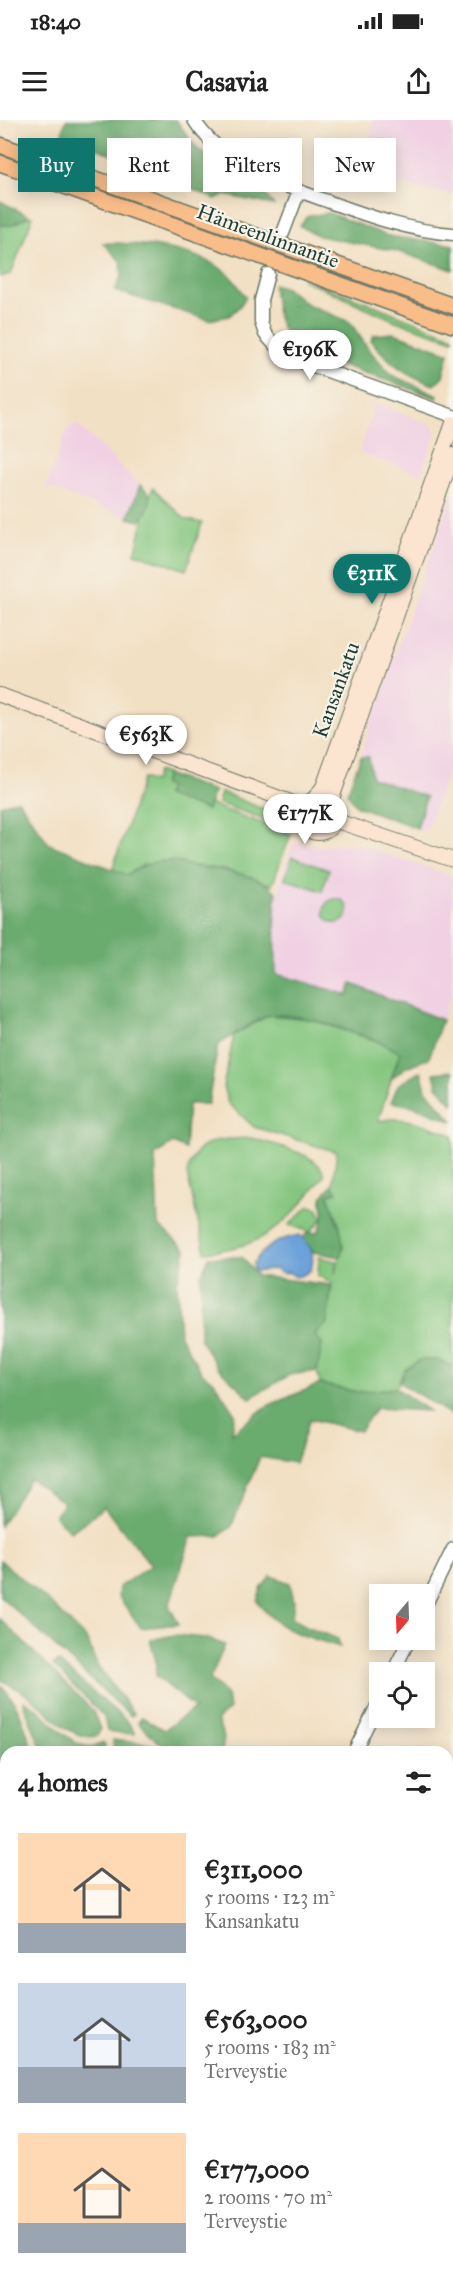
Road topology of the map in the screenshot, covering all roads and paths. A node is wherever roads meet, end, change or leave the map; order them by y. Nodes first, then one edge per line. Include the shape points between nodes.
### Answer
1 (194, 120) edge
2 (208, 138) edge
3 (0, 145) edge
4 (0, 163) edge
5 (299, 192) edge
6 (302, 192) edge
7 (283, 233) dead end
8 (453, 234) edge
9 (268, 274) dead end
10 (453, 306) edge
11 (453, 325) edge
12 (453, 416) edge
13 (453, 423) edge
14 (453, 455) edge
15 (0, 695) edge
16 (308, 803) junction
17 (330, 804) junction
18 (334, 820) junction
19 (453, 860) edge
20 (453, 1549) edge
21 (435, 1586) edge
22 (369, 1722) edge
23 (357, 1746) edge

1 - 2 street
3 - 10 main road, Hämeenlinnantie
4 - 11 main road, Hämeenlinnantie
5 - 7 street
6 - 8 street via 382,220
9 - 12 street via 261,300 261,322 265,334 282,353
13 - 16 main road, Kansankatu via 323,787
14 - 17 main road, Kansankatu
15 - 16 main road
16 - 17 main road via 324,800
16 - 18 main road via 302,821 311,831 324,831
17 - 18 main road
18 - 19 main road
20 - 21 street
22 - 23 street

